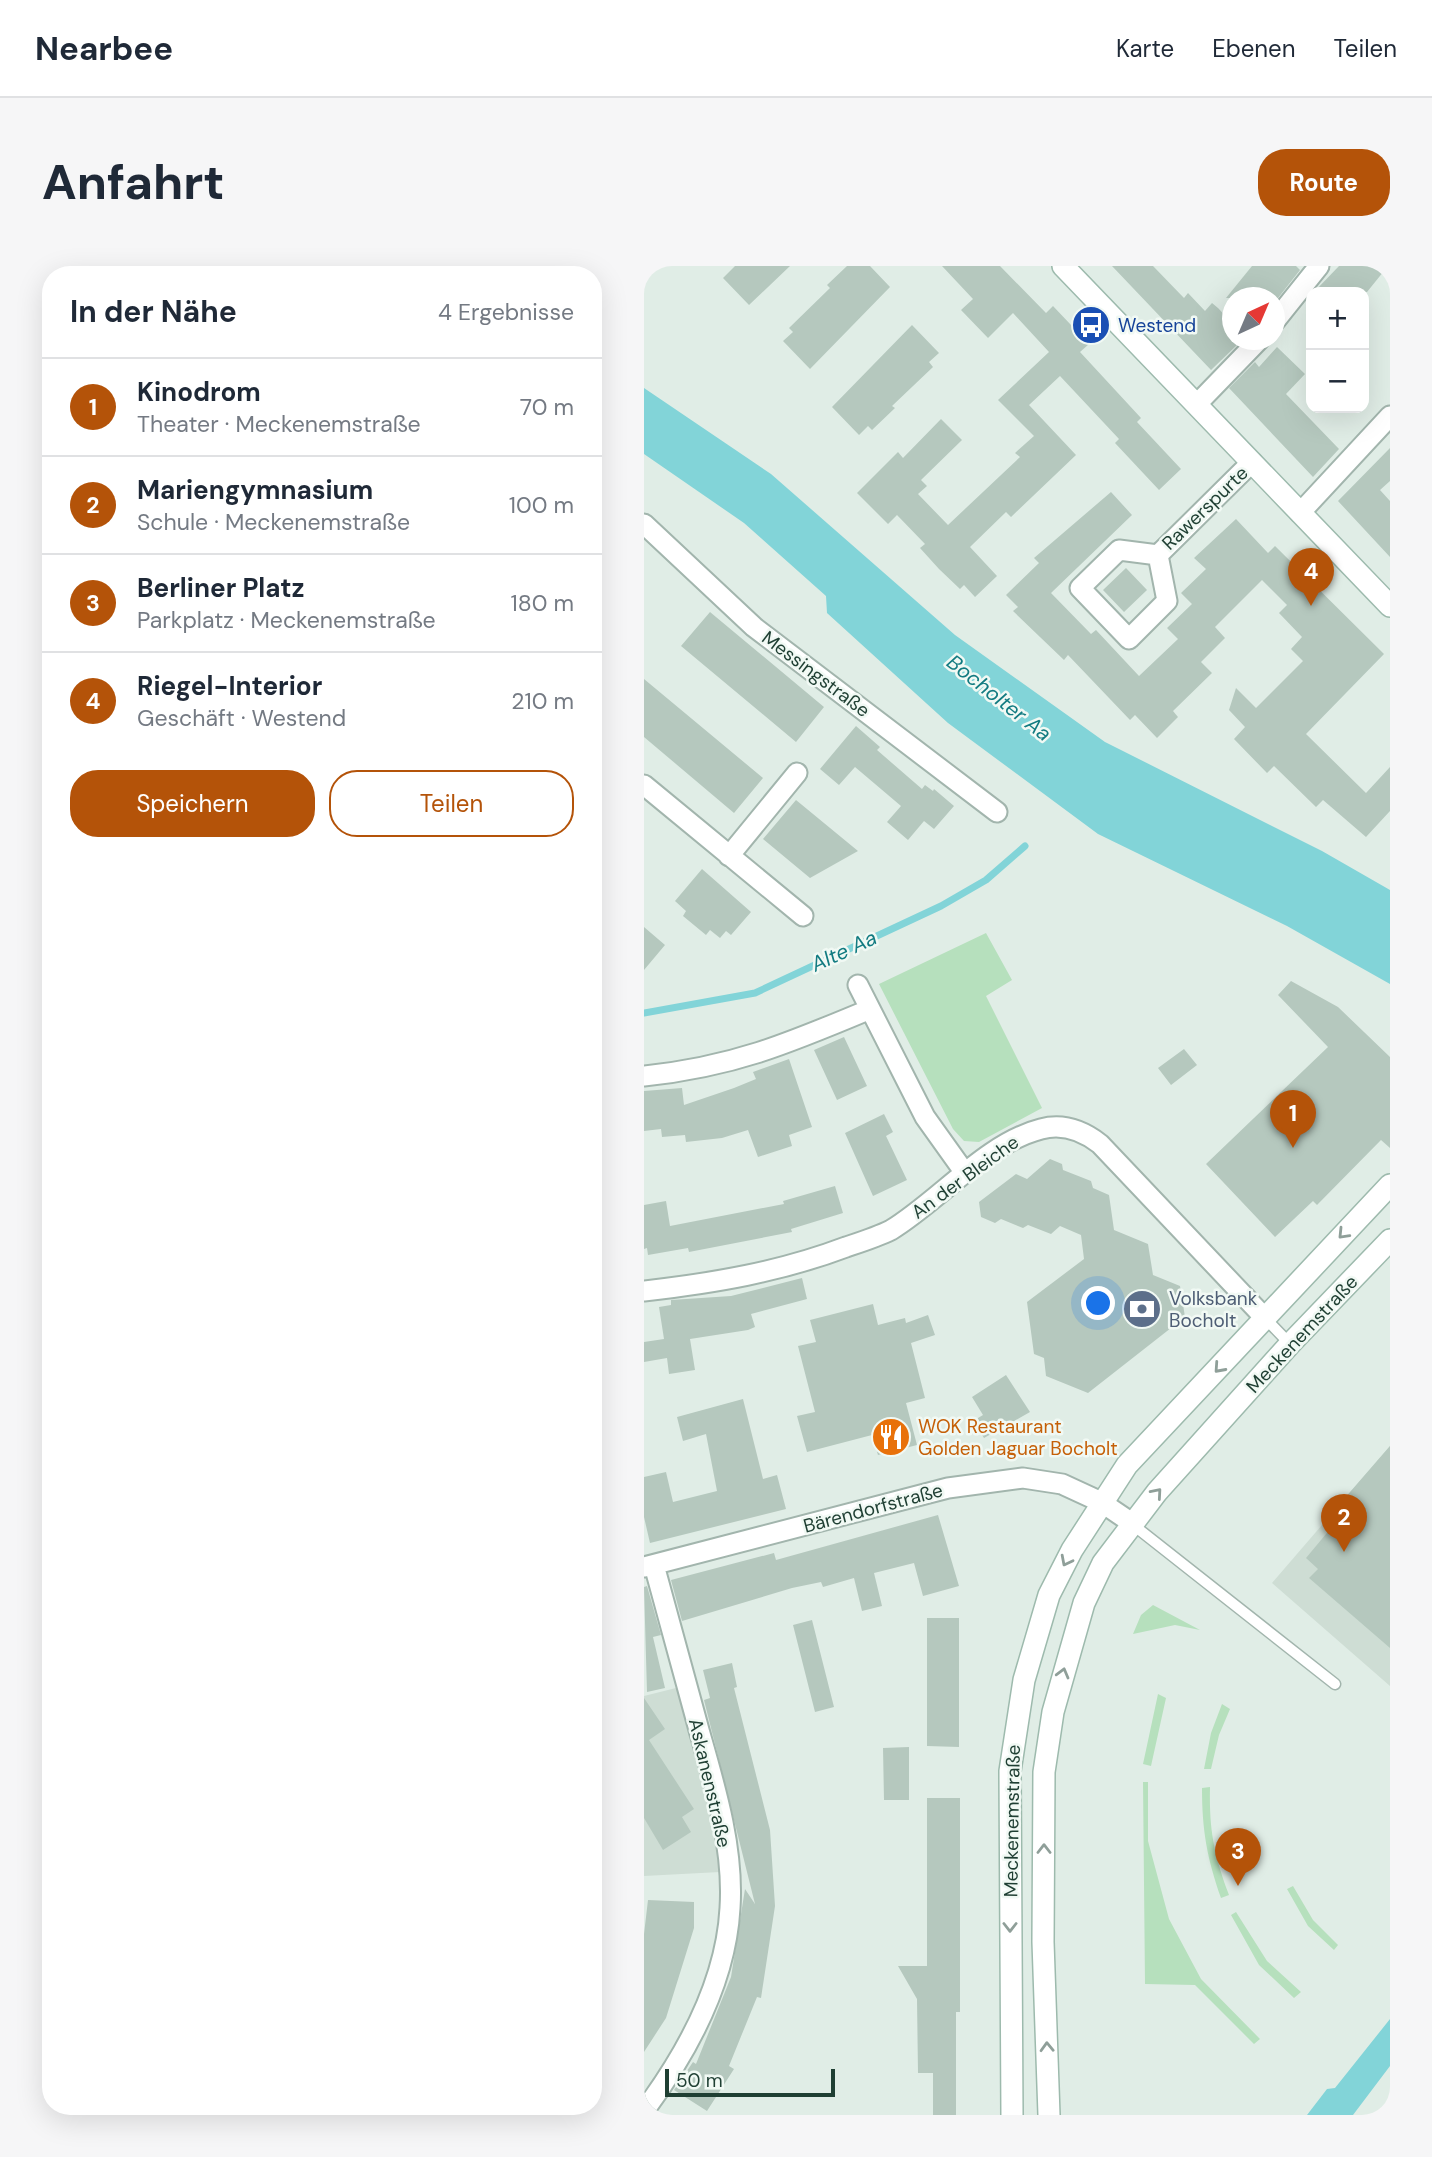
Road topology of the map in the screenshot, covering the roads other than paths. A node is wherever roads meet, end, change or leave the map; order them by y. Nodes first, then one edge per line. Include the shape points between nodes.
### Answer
1 (1319, 266) edge
2 (1066, 267) edge
3 (1285, 308) edge
4 (1249, 350) edge
5 (1197, 404) junction
6 (1390, 416) edge
7 (1252, 462) junction
8 (1300, 513) junction
9 (644, 524) edge
10 (1158, 555) junction
11 (1390, 606) edge
12 (797, 773) dead end
13 (644, 785) edge
14 (997, 812) dead end
15 (729, 856) junction
16 (803, 916) dead end
17 (858, 985) dead end
18 (868, 1010) junction
19 (644, 1076) edge
20 (965, 1173) junction
21 (1390, 1185) edge
22 (1390, 1240) edge
23 (644, 1291) edge
24 (1264, 1317) junction
25 (1290, 1344) junction
26 (1101, 1503) junction
27 (1132, 1523) junction
28 (649, 1566) edge
29 (1335, 1684) dead end
30 (644, 2111) edge
31 (1012, 2115) edge
32 (1049, 2115) edge

1 - 3 street
2 - 5 main road
4 - 5 street
5 - 7 main road
6 - 8 street
7 - 8 main road
7 - 10 street, Rawerspurte
8 - 11 main road
9 - 14 street, Messingstraße via 754,627
10 - 10 street, Rawerspurte via 1167,601 1129,639 1080,588 1119,550
12 - 15 street
13 - 15 street
15 - 16 street
17 - 18 street
18 - 19 street via 776,1049 732,1062
18 - 20 street via 925,1117
20 - 23 street, An der Bleiche via 888,1231 829,1254 724,1282
20 - 24 street, An der Bleiche via 1007,1144 1042,1128 1073,1128 1088,1135
21 -> 24 main road, Meckenemstraße
22 - 25 main road, Meckenemstraße
24 - 25 lane, An der Bleiche
24 -> 26 main road, Meckenemstraße via 1127,1465
27 -> 25 main road, Meckenemstraße
26 - 27 street
26 - 28 street, Bärendorfstraße via 1062,1484 1023,1478 948,1488
26 -> 31 main road, Meckenemstraße via 1049,1595 1016,1719 1010,1771
27 - 29 lane
32 -> 27 main road, Meckenemstraße via 1044,1772 1053,1712 1080,1615 1103,1563
28 - 30 street, Askanenstraße via 717,1794 730,1908 701,2021

